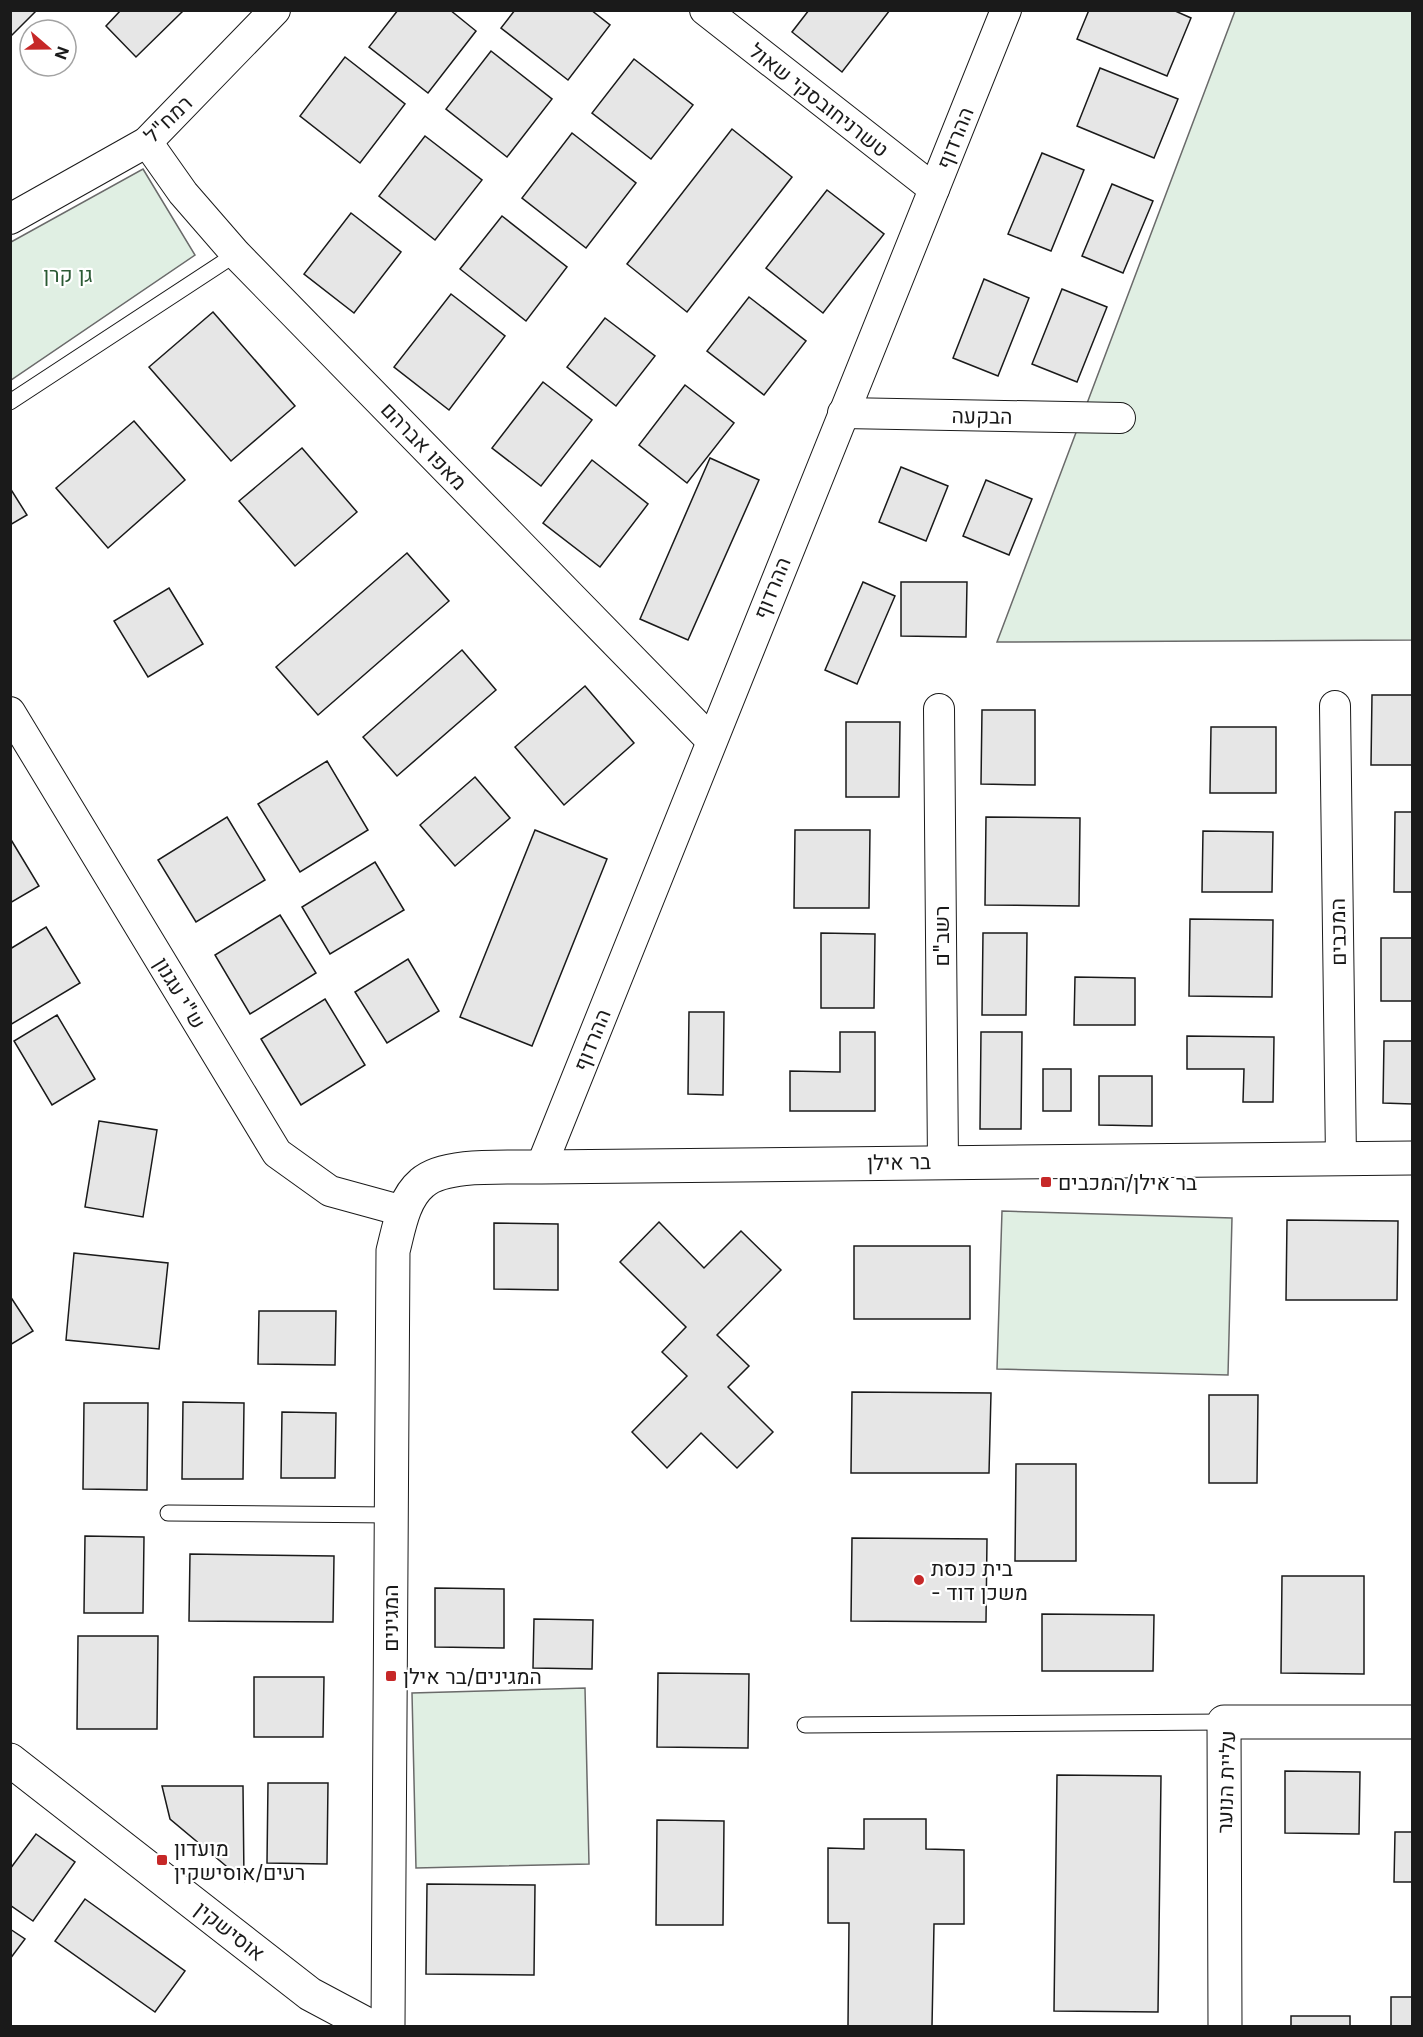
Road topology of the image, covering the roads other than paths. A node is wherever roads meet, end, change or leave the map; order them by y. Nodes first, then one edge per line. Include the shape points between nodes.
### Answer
1 (275, 10) edge
2 (705, 10) edge
3 (1006, 10) edge
4 (147, 142) junction
5 (934, 189) junction
6 (10, 219) edge
7 (236, 254) junction
8 (10, 402) edge
9 (843, 413) junction
10 (1120, 418) dead end
11 (1335, 706) dead end
12 (939, 709) dead end
13 (10, 712) edge
14 (711, 740) junction
15 (1413, 1158) edge
16 (1341, 1159) junction
17 (943, 1162) junction
18 (541, 1167) junction
19 (403, 1211) junction
20 (168, 1513) dead end
21 (391, 1515) junction
22 (1224, 1722) junction
23 (1413, 1722) edge
24 (805, 1725) dead end
25 (10, 1760) edge
26 (370, 2026) edge
27 (387, 2026) edge
28 (1225, 2026) edge

1 - 4 street, רמח"ל
2 - 5 street, טשרניחובסקי שאול
3 - 5 street, ההרדוף
4 - 6 street, רמח"ל
4 - 7 street, מאפו אברהם via 183,193
5 - 9 street, ההרדוף
7 - 8 lane
7 - 14 street, מאפו אברהם
9 - 10 street, הבקעה
9 - 14 street, ההרדוף
11 - 16 street, המכבים
12 - 17 street, רשב"ם
13 - 19 street, ש"י עגנון via 277,1153 330,1191
14 - 18 street, ההרדוף
15 - 16 street, בר אילן
16 - 17 street, בר אילן
17 - 18 street, בר אילן
18 - 19 street, בר אילן via 450,1170 422,1182
19 - 21 street, המגינים via 393,1251
20 - 21 lane
21 - 27 street, המגינים
22 - 23 street, עליית הנוער
22 - 24 lane
22 - 28 street, עליית הנוער
25 - 26 street, אוסישקין via 309,1994

